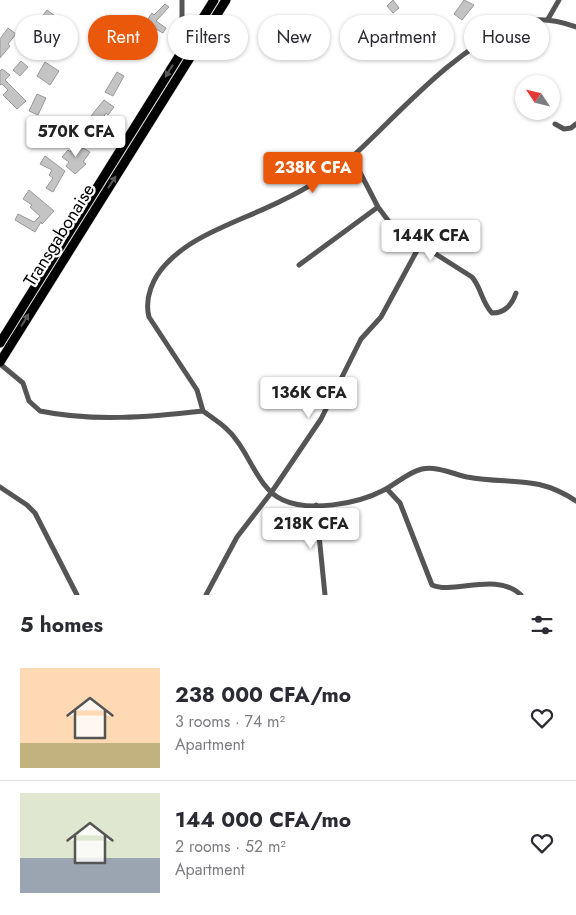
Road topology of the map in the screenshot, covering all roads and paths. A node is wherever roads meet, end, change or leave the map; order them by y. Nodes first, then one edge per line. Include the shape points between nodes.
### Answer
1 (182, 0) edge
2 (214, 0) edge
3 (226, 0) edge
4 (559, 0) edge
5 (182, 15) edge
6 (205, 15) edge
7 (549, 17) edge
8 (549, 19) edge
9 (576, 26) edge
10 (464, 57) edge
11 (177, 60) edge
12 (554, 124) dead end
13 (576, 124) edge
14 (352, 158) junction
15 (378, 207) junction
16 (420, 246) junction
17 (299, 265) dead end
18 (516, 293) dead end
19 (0, 342) edge
20 (0, 363) edge
21 (203, 411) junction
22 (0, 487) edge
23 (386, 489) junction
24 (271, 493) junction
25 (576, 501) edge
26 (316, 505) junction
27 (474, 592) dead end
28 (448, 594) edge
29 (77, 595) edge
30 (206, 595) edge
31 (325, 595) edge
32 (520, 595) edge

1 - 5 street
2 - 6 highway, Transgabonaise
20 -> 3 highway, Transgabonaise
4 - 7 street
8 - 9 street
10 - 14 street via 442,70
11 -> 19 highway, Transgabonaise
12 - 13 street via 564,128
14 - 15 street
14 - 21 street via 283,200 179,251 155,279 146,305 149,317 197,390
15 - 16 street via 393,227
15 - 17 street
16 - 18 street via 472,277 492,313 504,311
16 - 24 street via 381,317 361,339 321,419
20 - 21 street via 23,383 29,400 40,411 116,417
21 - 24 street via 237,439
22 - 29 street via 35,513
23 - 25 street via 422,469 435,469 468,477 532,481 552,487
23 - 26 street via 347,503
23 - 28 street via 400,503 432,585 436,591
24 - 26 street via 292,504
24 - 30 street via 237,537
26 - 31 street
27 - 32 street via 506,587

